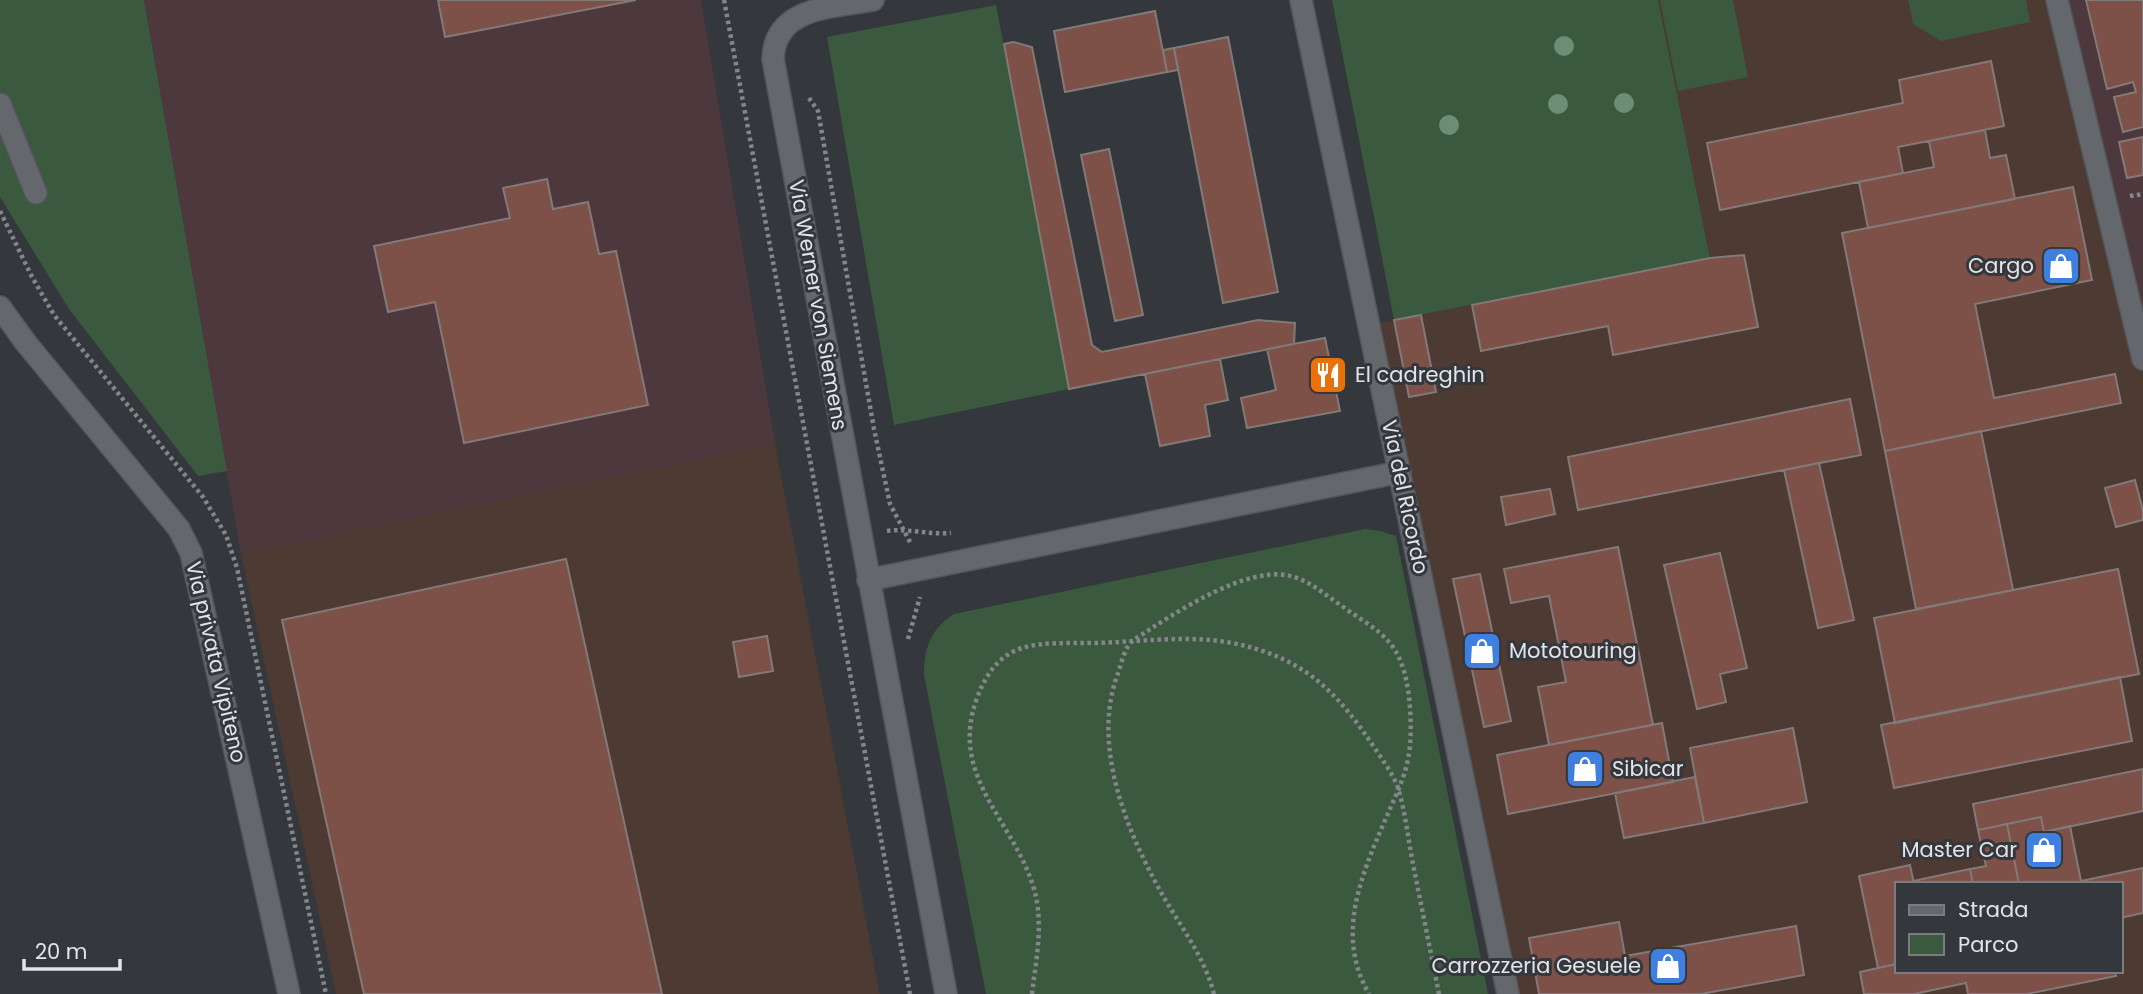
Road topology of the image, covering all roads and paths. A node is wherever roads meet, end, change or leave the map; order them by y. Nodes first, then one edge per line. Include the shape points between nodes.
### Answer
1 (724, 0) edge
2 (873, 0) edge
3 (1301, 0) edge
4 (2057, 0) edge
5 (808, 98) dead end
6 (0, 103) edge
7 (36, 193) dead end
8 (0, 307) edge
9 (2143, 359) edge
10 (1400, 472) junction
11 (902, 529) junction
12 (963, 533) dead end
13 (831, 541) dead end
14 (824, 543) junction
15 (913, 553) dead end
16 (868, 580) junction
17 (1129, 643) junction
18 (1399, 789) junction
19 (289, 994) edge
20 (910, 994) edge
21 (946, 994) edge
22 (1032, 994) edge
23 (1214, 994) edge
24 (1369, 994) edge
25 (1439, 994) edge
26 (1508, 994) edge

1 - 14 path
2 - 16 street, Via Werner von Siemens via 800,15 780,32 773,49
3 - 10 street, Via del Ricordo
4 - 9 street
5 - 11 path via 818,111 879,454 890,504
6 - 7 street
8 - 19 street, Via privata Vipiteno via 179,529 191,553
10 - 16 street
10 - 26 street, Via del Ricordo
11 - 12 path
11 - 15 path
13 - 14 path
14 - 20 path
16 - 21 street, Via Werner von Siemens
17 - 18 path via 1222,642 1261,650 1297,665 1328,688 1350,714
17 - 18 path via 1201,599 1247,580 1285,575 1311,584 1382,636 1399,656 1407,681 1410,730 1408,760
17 - 22 path via 1047,643 1011,651 992,670 976,701 971,757 981,788 1027,870 1036,898 1039,933
17 - 23 path via 1109,710 1112,769 1143,854 1204,964
18 - 24 path via 1354,915 1354,963
18 - 25 path

